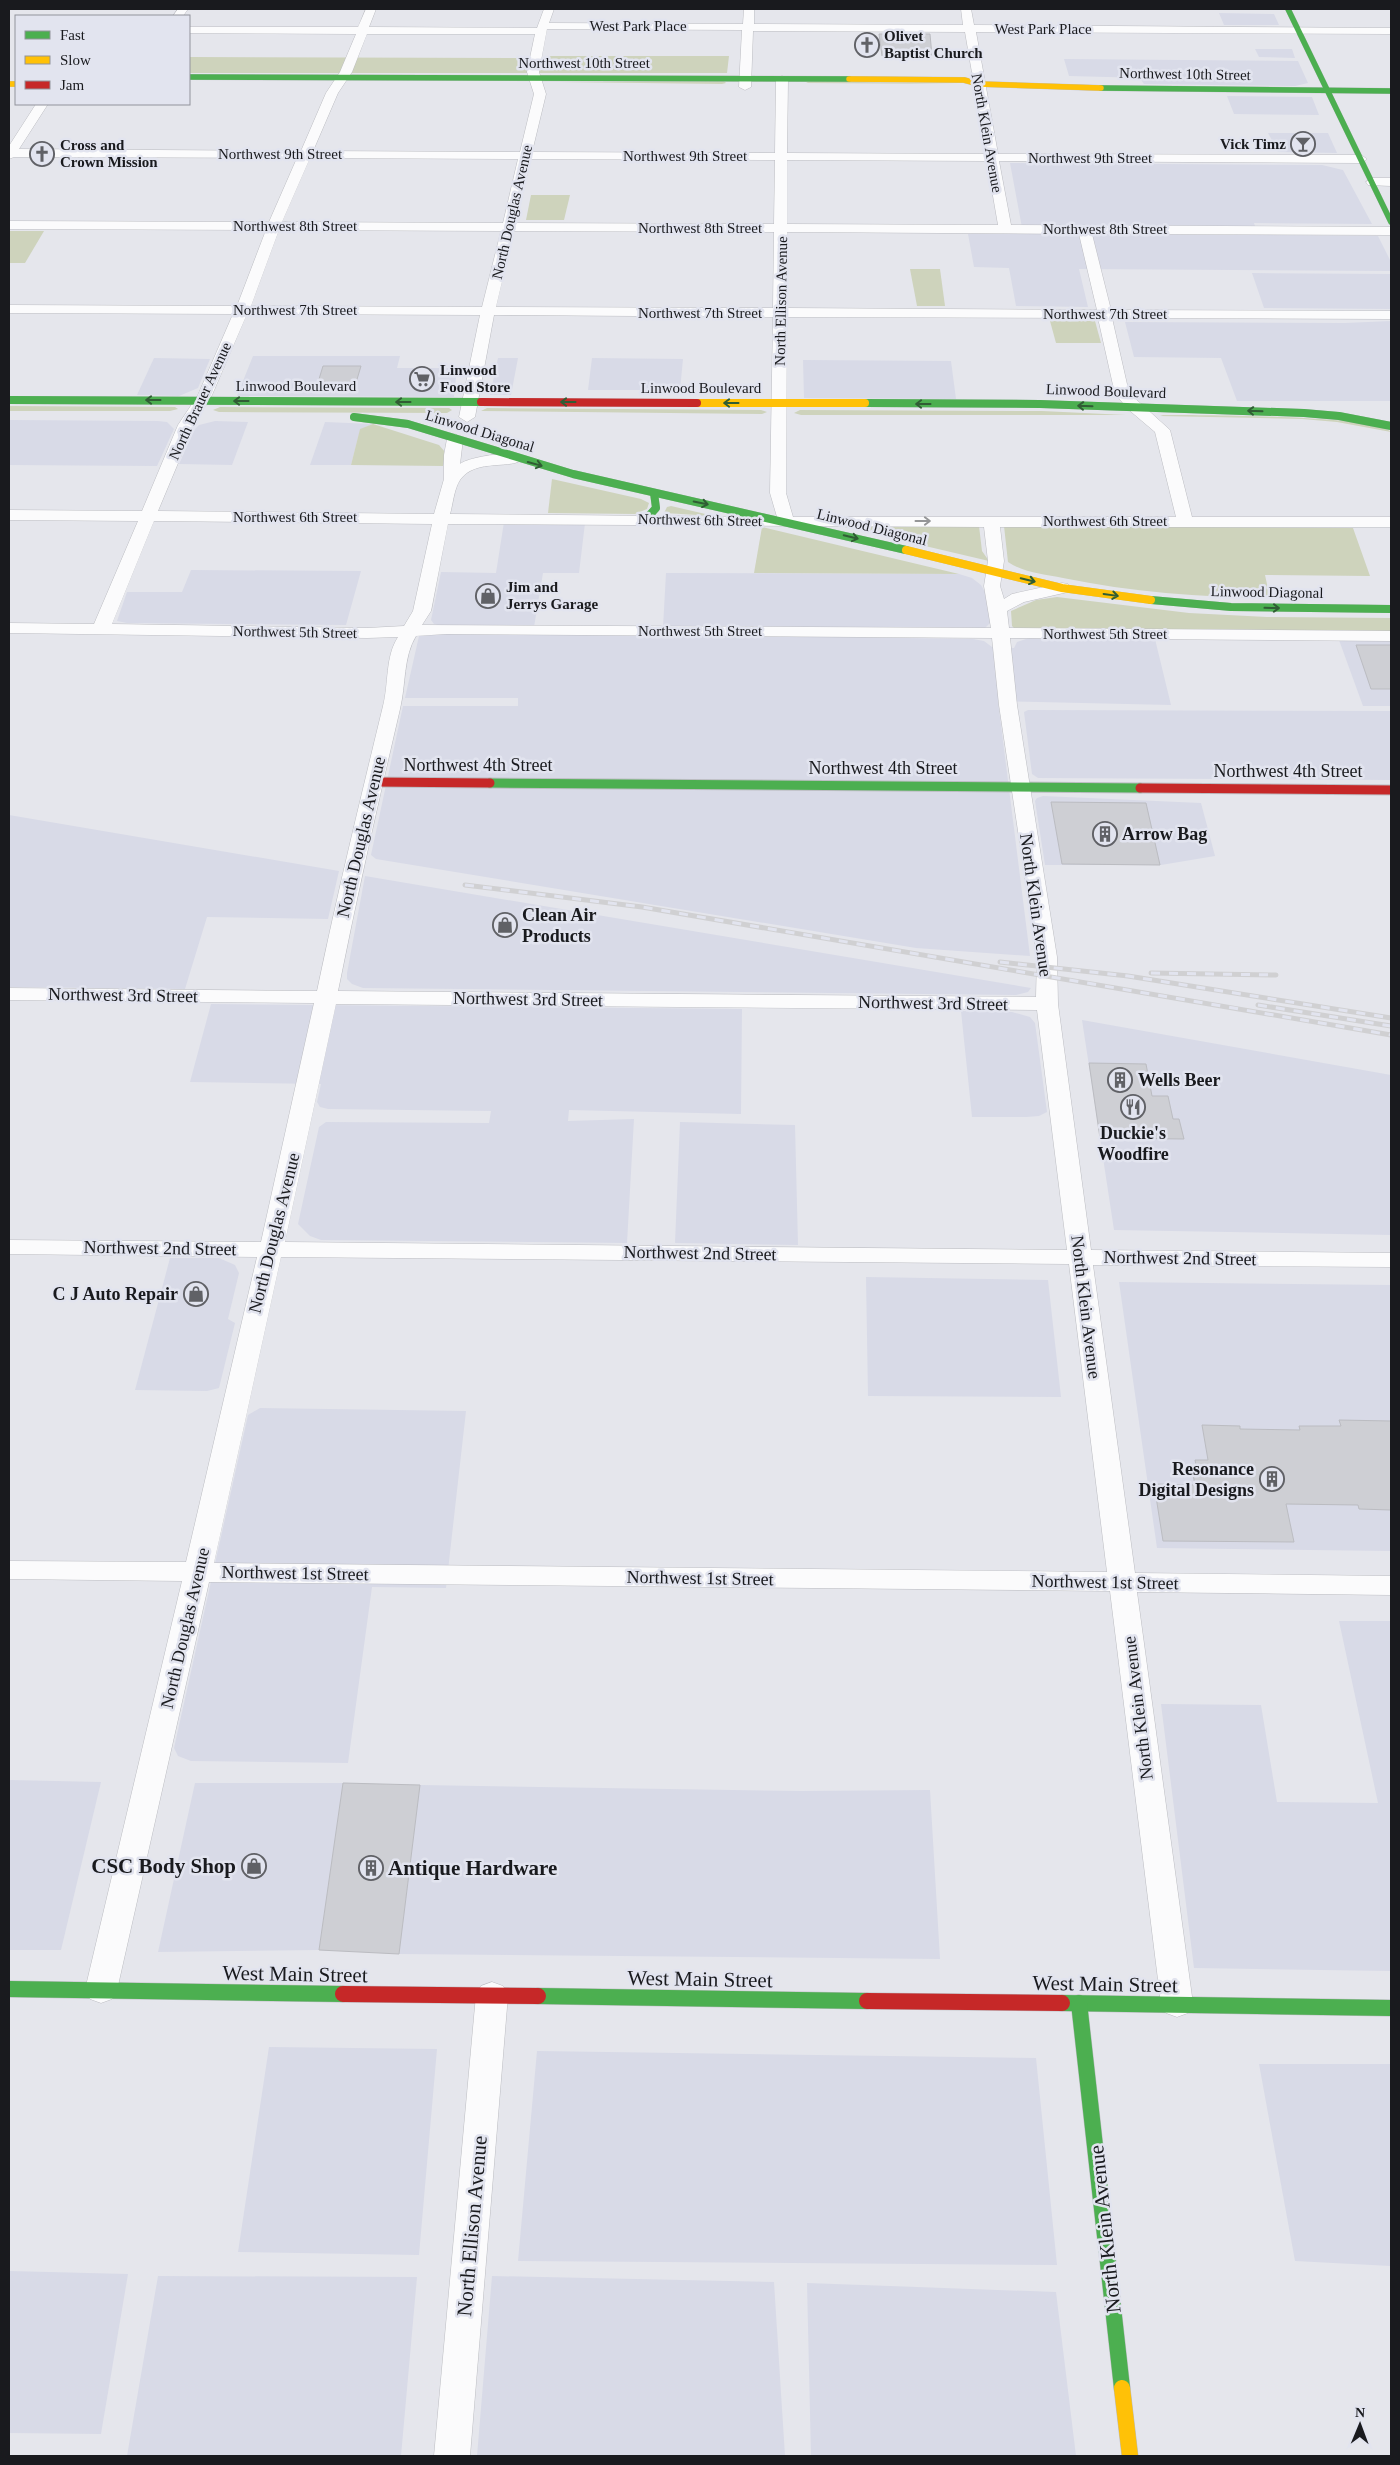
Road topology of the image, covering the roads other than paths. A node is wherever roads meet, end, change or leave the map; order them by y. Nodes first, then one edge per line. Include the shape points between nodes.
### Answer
1 (371, 9) edge
2 (549, 9) edge
3 (749, 9) edge
4 (966, 9) edge
5 (1288, 9) edge
6 (748, 27) junction
7 (543, 28) junction
8 (969, 28) junction
9 (190, 30) edge
10 (362, 30) junction
11 (1298, 30) junction
12 (1391, 31) edge
13 (190, 77) edge
14 (340, 81) junction
15 (536, 82) junction
16 (745, 83) junction
17 (782, 83) junction
18 (979, 84) junction
19 (190, 85) edge
20 (1328, 91) junction
21 (1391, 91) edge
22 (41, 105) edge
23 (9, 154) edge
24 (306, 154) junction
25 (524, 156) junction
26 (782, 157) junction
27 (992, 158) junction
28 (1361, 159) junction
29 (1372, 182) junction
30 (1391, 182) edge
31 (1391, 222) edge
32 (9, 224) edge
33 (274, 226) junction
34 (508, 227) junction
35 (782, 228) junction
36 (1005, 228) junction
37 (1084, 229) junction
38 (1391, 231) edge
39 (9, 309) edge
40 (242, 310) junction
41 (488, 312) junction
42 (779, 313) junction
43 (1104, 314) junction
44 (1391, 315) edge
45 (9, 400) edge
46 (202, 400) junction
47 (469, 402) junction
48 (779, 404) junction
49 (1359, 408) dead end
50 (1304, 413) junction
51 (1132, 414) junction
52 (186, 416) junction
53 (210, 416) dead end
54 (349, 417) joint
55 (428, 417) dead end
56 (466, 417) dead end
57 (1150, 420) junction
58 (1169, 421) dead end
59 (1198, 421) dead end
60 (1391, 426) edge
61 (1391, 438) edge
62 (455, 439) junction
63 (515, 458) junction
64 (452, 478) junction
65 (654, 493) junction
66 (9, 514) edge
67 (148, 516) junction
68 (441, 518) junction
69 (646, 519) junction
70 (991, 521) junction
71 (786, 522) junction
72 (1185, 522) junction
73 (1391, 522) edge
74 (994, 573) junction
75 (1062, 588) junction
76 (998, 609) junction
77 (1391, 609) edge
78 (9, 628) edge
79 (101, 629) junction
80 (410, 631) junction
81 (1001, 633) junction
82 (1391, 636) edge
83 (374, 782) junction
84 (1019, 787) junction
85 (1391, 790) edge
86 (9, 994) edge
87 (325, 997) junction
88 (1047, 1004) junction
89 (9, 1247) edge
90 (270, 1249) junction
91 (1080, 1257) junction
92 (1391, 1260) edge
93 (9, 1570) edge
94 (198, 1572) junction
95 (1122, 1583) junction
96 (1391, 1585) edge
97 (9, 1990) edge
98 (101, 1990) junction
99 (492, 1995) junction
100 (1079, 2003) junction
101 (1177, 2004) junction
102 (1391, 2008) edge
103 (452, 2456) edge
104 (1130, 2456) edge

1 - 10 street, North Brauer Avenue
2 - 7 street, North Douglas Avenue
3 - 6 street
4 - 8 street, North Klein Avenue
5 - 11 main road
6 - 7 street, West Park Place
6 - 8 street, West Park Place
6 - 16 street
7 - 10 street, West Park Place
7 - 15 street, North Douglas Avenue via 533,72
8 - 11 street, West Park Place
8 - 18 street, North Klein Avenue
9 - 10 street, West Park Place
10 - 14 street, North Brauer Avenue
11 - 12 street, West Park Place
11 - 20 main road
13 - 14 main road, Northwest 10th Street
14 - 15 main road, Northwest 10th Street
14 - 19 main road, Northwest 10th Street
14 - 24 street, North Brauer Avenue
15 - 16 main road, Northwest 10th Street
15 - 25 street, North Douglas Avenue via 540,94
16 - 17 main road, Northwest 10th Street
17 - 18 main road, Northwest 10th Street via 966,87
17 - 26 street, North Ellison Avenue
18 - 20 main road, Northwest 10th Street
18 - 27 street, North Klein Avenue
20 - 21 main road, Northwest 10th Street
20 - 28 main road
22 - 23 street
23 - 24 street, Northwest 9th Street
24 - 25 street, Northwest 9th Street
24 - 33 street, North Brauer Avenue
25 - 26 street, Northwest 9th Street
25 - 34 street, North Douglas Avenue
26 - 27 street, Northwest 9th Street
26 - 35 street, North Ellison Avenue
27 - 28 street, Northwest 9th Street
27 - 36 street, North Klein Avenue
28 - 29 main road
29 - 30 street
29 - 31 main road
32 - 33 street, Northwest 8th Street
33 - 34 street, Northwest 8th Street
33 - 40 street, North Brauer Avenue
34 - 35 street, Northwest 8th Street
34 - 41 street, North Douglas Avenue
35 - 36 street, Northwest 8th Street
35 - 42 street, North Ellison Avenue
36 - 37 street, Northwest 8th Street
37 - 38 street, Northwest 8th Street
37 - 43 street
39 - 40 street, Northwest 7th Street
40 - 41 street, Northwest 7th Street
40 - 46 street, North Brauer Avenue
41 - 42 street, Northwest 7th Street
41 - 47 street, North Douglas Avenue
42 - 43 street, Northwest 7th Street
42 - 48 street, North Ellison Avenue
43 - 44 street, Northwest 7th Street
43 - 51 street via 1122,394
46 -> 45 main road, Linwood Boulevard
47 -> 46 main road, Linwood Boulevard
46 - 52 street, North Brauer Avenue
48 -> 47 main road, Linwood Boulevard
47 - 56 street, North Douglas Avenue
51 -> 48 main road, Linwood Boulevard via 1030,404
48 - 71 street, North Ellison Avenue via 778,493
49 - 50 main road
50 -> 51 main road, Linwood Boulevard
50 - 60 main road, Linwood Boulevard
51 - 57 street
52 - 53 main road
52 - 67 street, North Brauer Avenue
54 - 55 main road, Linwood Boulevard
54 - 62 main road, Linwood Diagonal via 408,424
57 - 58 main road, Linwood Boulevard
57 - 72 street via 1162,430
59 - 61 main road via 1314,425
62 - 63 main road, Linwood Diagonal
62 - 64 street, North Douglas Avenue
63 - 64 street via 470,463
63 -> 65 main road, Linwood Diagonal
64 - 68 street, North Douglas Avenue
65 - 69 main road via 657,509
65 -> 71 main road, Linwood Diagonal
66 - 67 street, Northwest 6th Street
67 - 68 street, Northwest 6th Street
67 - 79 street, North Brauer Avenue
68 - 69 street, Northwest 6th Street
68 - 80 street, North Douglas Avenue via 422,611
69 - 71 street, Northwest 6th Street
71 -> 70 street, Northwest 6th Street
70 - 72 street, Northwest 6th Street
70 - 74 street, North Klein Avenue via 996,561
71 -> 74 main road, Linwood Diagonal
72 - 73 street, Northwest 6th Street
74 -> 75 main road, Linwood Diagonal
74 - 76 street, North Klein Avenue via 992,595
75 - 76 street via 1018,598
75 -> 77 main road, Linwood Diagonal via 1170,603 1231,607
76 - 81 street, North Klein Avenue
78 - 79 street, Northwest 5th Street
79 - 80 street, Northwest 5th Street
80 - 81 street, Northwest 5th Street
80 - 83 street, North Douglas Avenue via 400,647 393,702
81 - 82 street, Northwest 5th Street
81 - 84 street, North Klein Avenue
83 - 84 main road, Northwest 4th Street
83 - 87 street, North Douglas Avenue
84 - 85 main road, Northwest 4th Street
84 - 88 street, North Klein Avenue via 1047,957
86 - 87 street, Northwest 3rd Street
87 - 88 street, Northwest 3rd Street
87 - 90 street, North Douglas Avenue via 302,1116
88 - 91 street, North Klein Avenue
89 - 90 street, Northwest 2nd Street
90 - 91 street, Northwest 2nd Street
90 - 94 street, North Douglas Avenue
91 - 92 street, Northwest 2nd Street
91 - 95 street, North Klein Avenue
93 - 94 street, Northwest 1st Street
94 - 95 street, Northwest 1st Street
94 - 98 street, North Douglas Avenue
95 - 96 street, Northwest 1st Street
95 - 101 street, North Klein Avenue
97 - 98 main road, West Main Street
98 - 99 main road, West Main Street
99 - 100 main road, West Main Street
99 - 103 street, North Ellison Avenue
100 - 101 main road, West Main Street
100 - 104 main road, North Klein Avenue
101 - 102 main road, West Main Street

